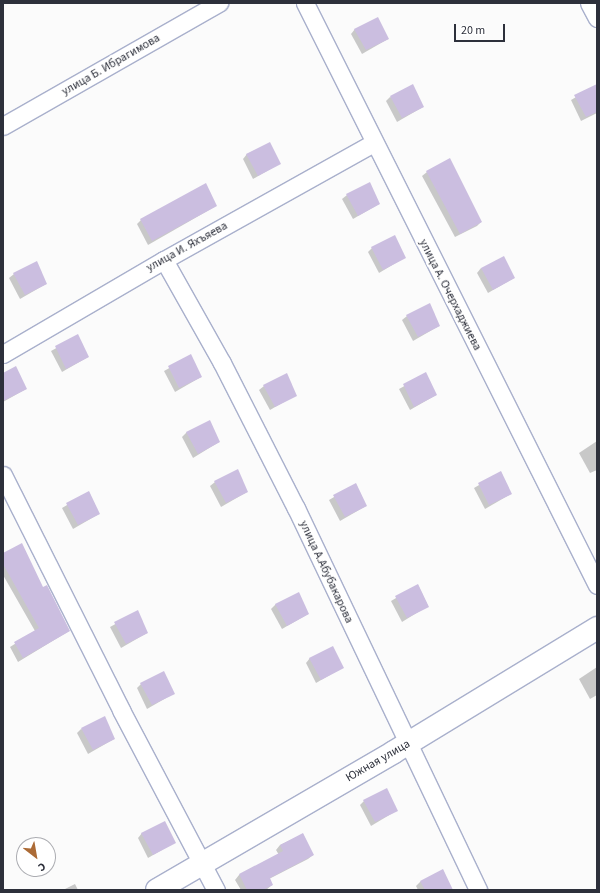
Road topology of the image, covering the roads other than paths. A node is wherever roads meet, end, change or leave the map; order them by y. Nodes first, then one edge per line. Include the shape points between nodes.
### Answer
1 (219, 3) edge
2 (305, 3) edge
3 (589, 3) edge
4 (201, 8) edge
5 (597, 18) edge
6 (3, 126) edge
7 (373, 143) junction
8 (164, 260) junction
9 (3, 354) edge
10 (3, 475) edge
11 (597, 585) edge
12 (597, 628) edge
13 (407, 744) junction
14 (202, 864) junction
15 (156, 890) edge
16 (216, 890) edge
17 (478, 890) edge

1 - 4 street, улица Б. Ибрагимова
2 - 7 street, улица А. Очерхаджиева
3 - 5 street
4 - 6 street, улица Б. Ибрагимова
7 - 8 street, улица И. Яхъяева
7 - 11 street, улица А. Очерхаджиева
8 - 9 street, улица И. Яхъяева
8 - 13 street, улица А.Абубакарова via 222,363 296,508
10 - 14 street
12 - 13 main road, Южная улица
13 - 14 main road, Южная улица
13 - 17 street, улица А.Абубакарова
14 - 15 main road, Южная улица
14 - 16 street

